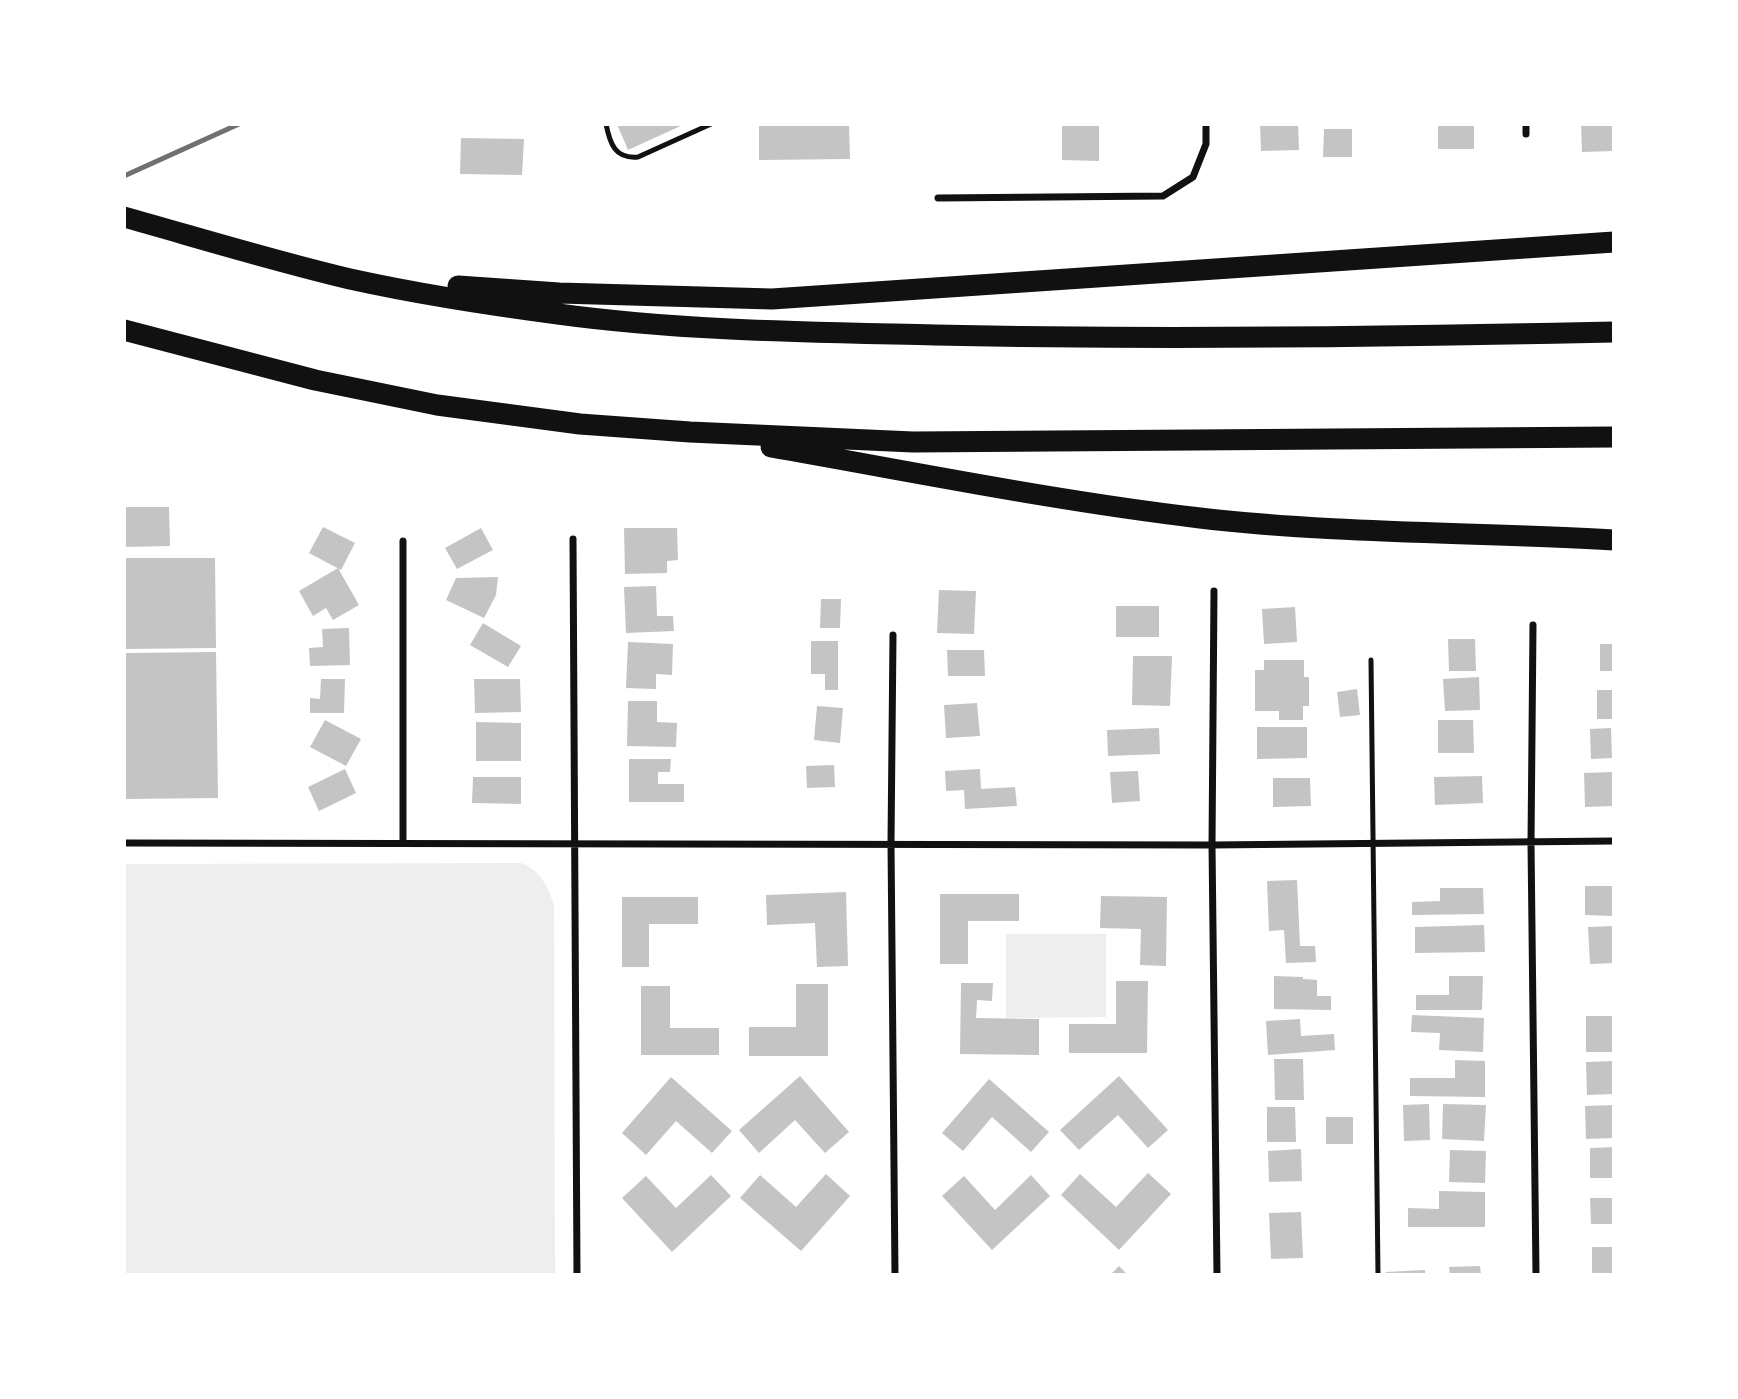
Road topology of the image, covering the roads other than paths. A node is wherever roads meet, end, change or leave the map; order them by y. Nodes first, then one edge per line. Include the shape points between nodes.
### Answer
1 (606, 124) edge
2 (711, 124) edge
3 (1206, 124) edge
4 (1526, 124) edge
5 (1526, 134) dead end
6 (938, 198) dead end
7 (124, 217) edge
8 (1614, 242) edge
9 (351, 279) junction
10 (124, 330) edge
11 (1614, 332) edge
12 (690, 432) junction
13 (1614, 437) edge
14 (573, 539) dead end
15 (1614, 540) edge
16 (403, 541) dead end
17 (1214, 591) dead end
18 (1533, 625) dead end
19 (894, 635) dead end
20 (1371, 660) dead end
21 (1614, 841) edge
22 (403, 842) junction
23 (124, 843) edge
24 (575, 843) junction
25 (891, 843) junction
26 (1531, 843) junction
27 (1374, 844) junction
28 (1212, 845) junction
29 (577, 1275) edge
30 (895, 1275) edge
31 (1217, 1275) edge
32 (1378, 1275) edge
33 (1536, 1275) edge

1 - 2 lane via 617,152 626,158 638,157
3 - 6 street via 1206,144 1193,177 1163,196
4 - 5 street
7 - 9 highway
8 - 9 highway via 772,299 559,293
9 - 11 highway via 559,314 738,329 1050,338
10 - 12 highway via 315,380 438,405 580,424
12 - 13 highway via 912,442
12 - 15 highway via 1082,502 1201,518 1309,528
14 - 24 street
16 - 22 street
17 - 28 street
18 - 26 street
19 - 25 street
20 - 27 lane
21 - 26 street
22 - 23 street
22 - 24 street
24 - 25 street
24 - 29 street
25 - 28 street
25 - 30 street
26 - 27 street
26 - 33 street
27 - 28 street
27 - 32 lane
28 - 31 street

